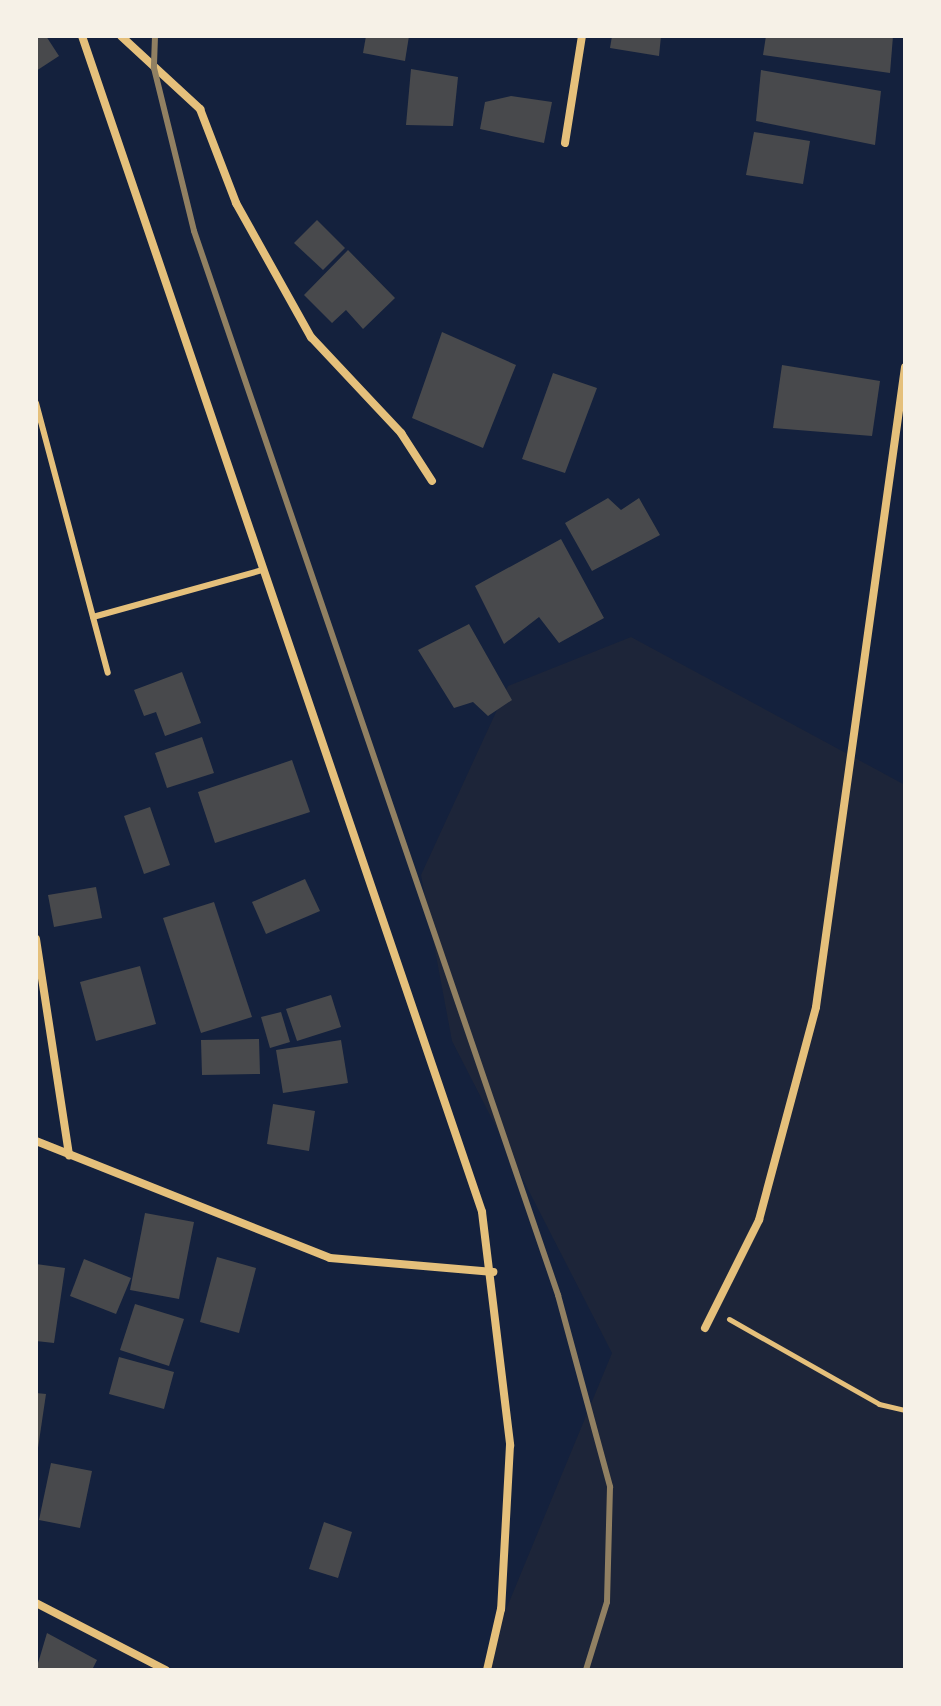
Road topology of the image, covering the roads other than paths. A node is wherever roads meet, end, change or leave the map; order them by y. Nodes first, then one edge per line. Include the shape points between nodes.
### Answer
1 (82, 36) edge
2 (121, 36) edge
3 (582, 36) edge
4 (565, 143) dead end
5 (905, 367) edge
6 (36, 403) edge
7 (432, 481) dead end
8 (262, 570) junction
9 (93, 617) junction
10 (108, 673) dead end
11 (36, 939) edge
12 (36, 1141) edge
13 (69, 1155) junction
14 (493, 1272) junction
15 (705, 1328) dead end
16 (36, 1603) edge
17 (166, 1670) edge
18 (487, 1670) edge

1 - 8 street
2 - 7 street via 200,109 236,203 311,337 401,433
3 - 4 street
5 - 15 street via 816,1007 759,1220
6 - 9 lane
8 - 9 lane
8 - 14 street via 467,1158
9 - 10 lane
11 - 13 street
12 - 13 street
13 - 14 street via 330,1258
14 - 18 street via 510,1445 501,1609
16 - 17 street

